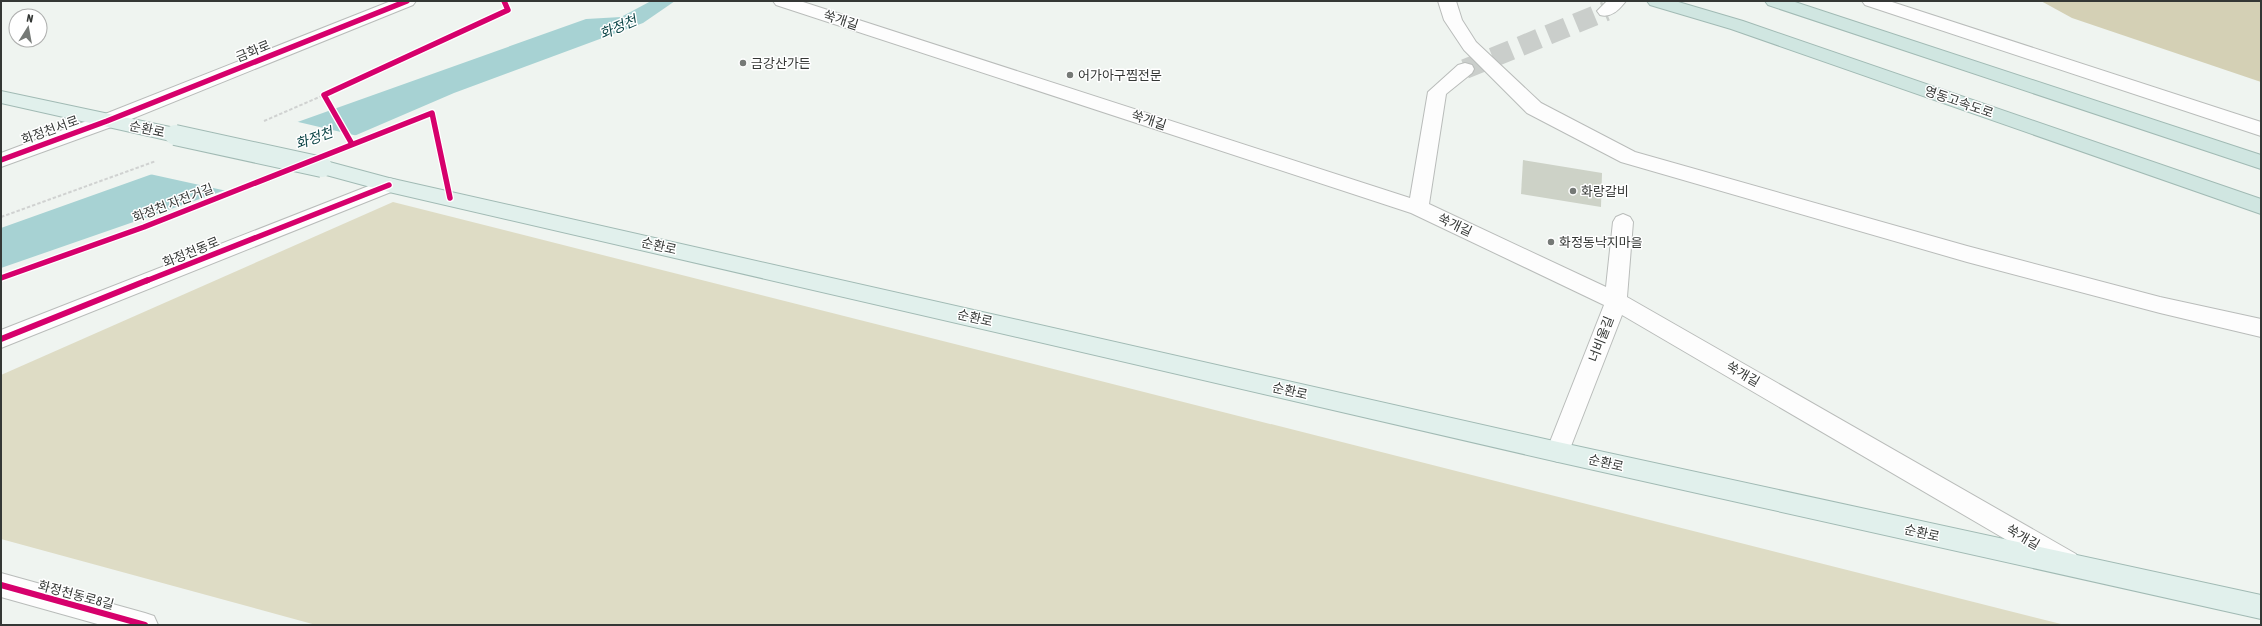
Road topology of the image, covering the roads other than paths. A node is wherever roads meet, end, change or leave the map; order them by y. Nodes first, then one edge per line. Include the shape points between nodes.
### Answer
1 (407, 1) edge
2 (782, 1) edge
3 (1447, 1) edge
4 (1656, 1) edge
5 (1774, 1) edge
6 (1871, 1) edge
7 (1465, 69) tunnel mouth
8 (1, 97) edge
9 (107, 121) junction
10 (2261, 129) edge
11 (1, 160) edge
12 (2261, 162) edge
13 (389, 185) junction
14 (2261, 206) edge
15 (1418, 208) junction
16 (1623, 222) dead end
17 (1616, 301) junction
18 (2261, 328) edge
19 (1, 339) edge
20 (1558, 452) junction
21 (2077, 568) junction
22 (1, 585) edge
23 (2261, 607) edge
24 (145, 625) edge

1 - 9 street, 금화로
2 - 15 street, 쑥개길
3 - 18 street via 1453,20 1470,46 1534,108 1628,157 1967,254 2160,305
4 - 14 highway, 영동고속도로 via 1736,25
5 - 12 highway
6 - 10 street
7 - 15 street via 1437,92
8 - 9 main road, 순환로
9 - 11 street, 화정천서로
9 - 13 main road, 순환로, bridge via 322,167
13 - 19 street, 화정천동로
13 - 20 main road, 순환로
15 - 17 street, 쑥개길
16 - 17 street, 너비울길
17 - 20 street, 너비울길
17 - 21 street, 쑥개길
20 - 21 main road, 순환로
21 - 23 main road, 순환로
22 - 24 street, 화정천동로8길

